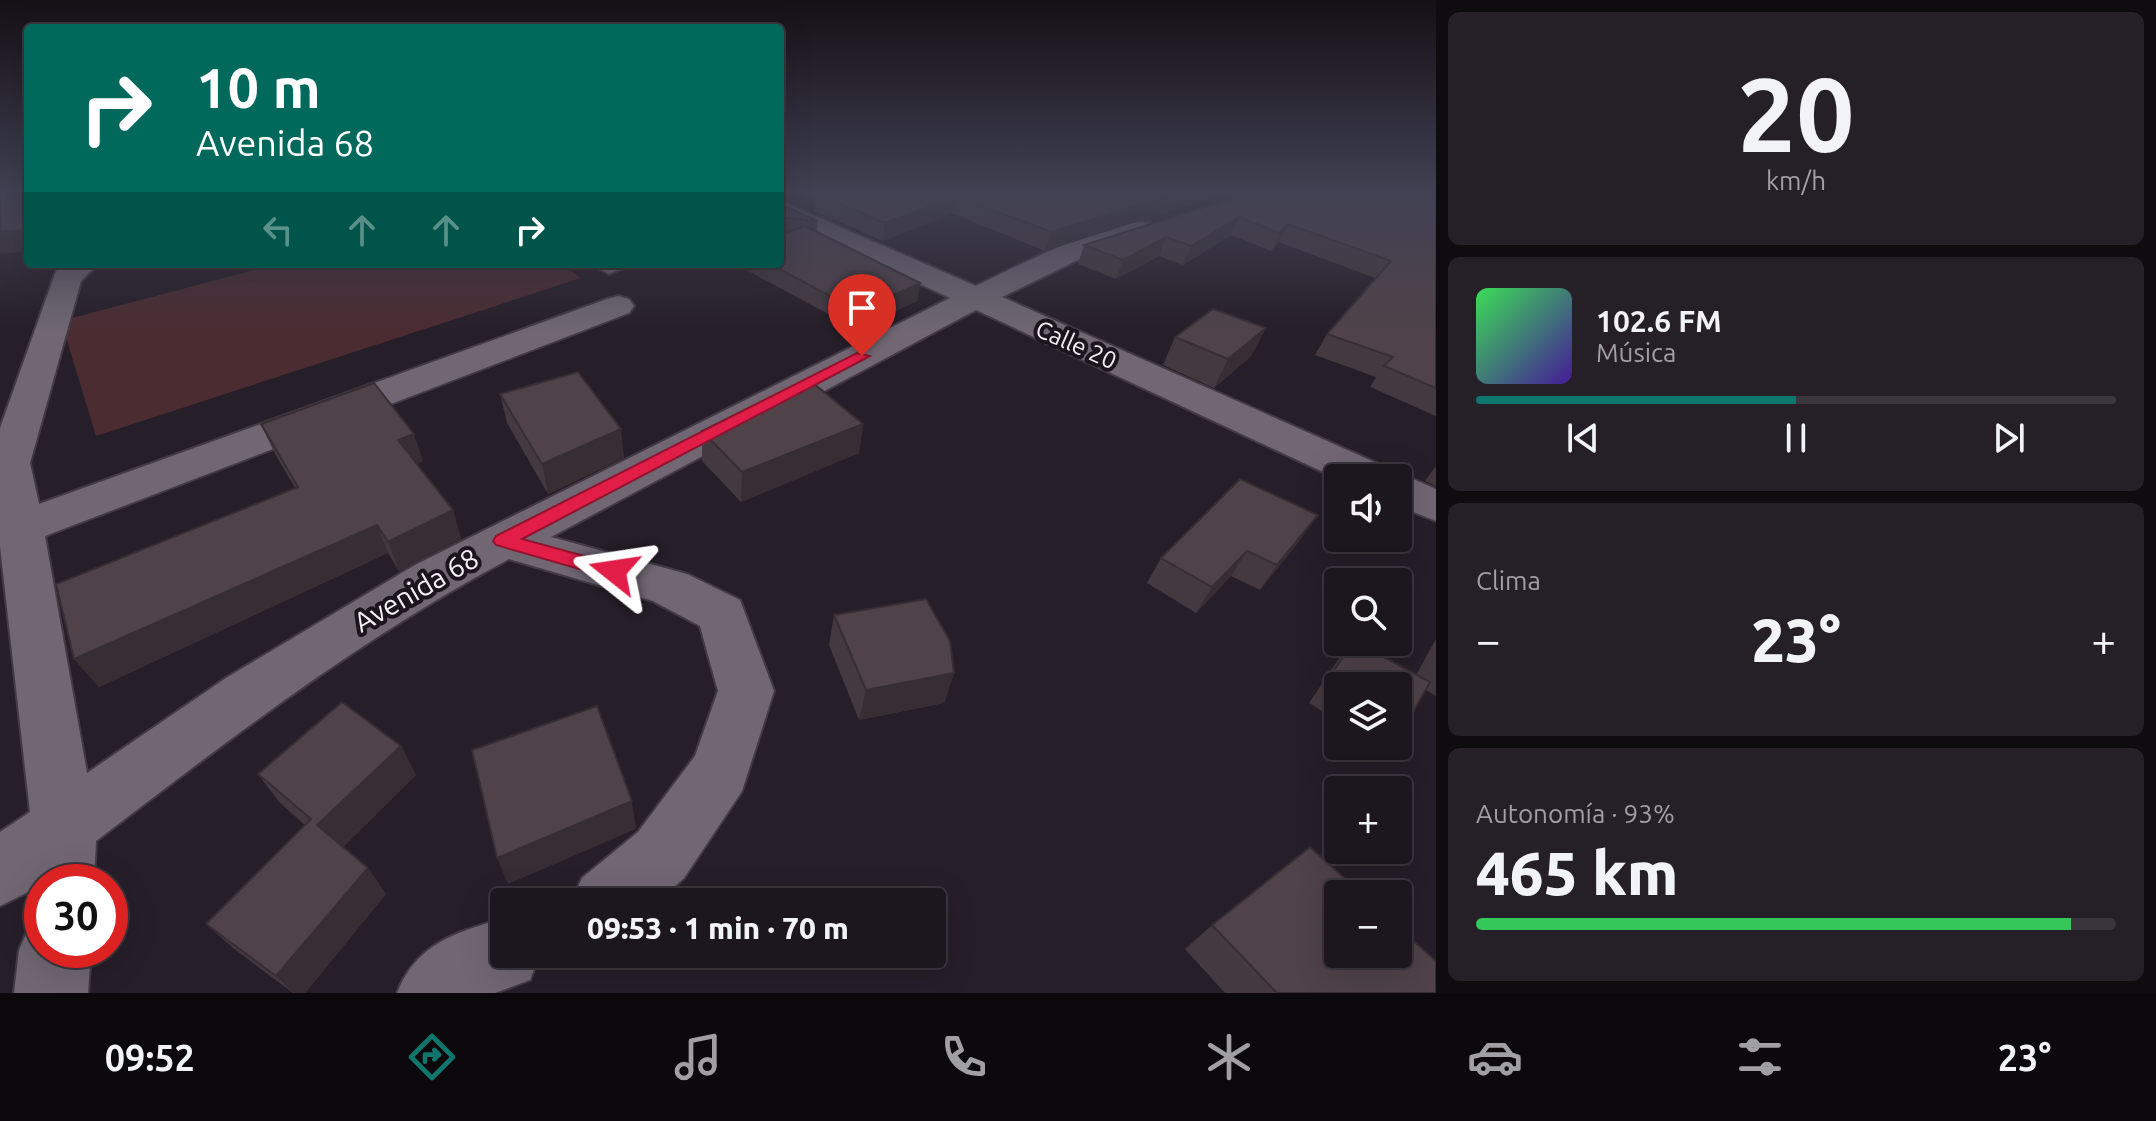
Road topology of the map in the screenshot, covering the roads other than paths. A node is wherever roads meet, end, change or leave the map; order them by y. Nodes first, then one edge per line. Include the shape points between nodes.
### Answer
1 (843, 239) edge
2 (1110, 239) edge
3 (78, 268) edge
4 (617, 280) edge
5 (973, 299) junction
6 (1342, 464) edge
7 (4, 465) edge
8 (1412, 495) edge
9 (1436, 506) edge
10 (21, 528) junction
11 (503, 541) junction
12 (64, 829) junction
13 (61, 864) edge
14 (0, 872) edge
15 (622, 888) edge
16 (490, 959) edge
17 (53, 968) edge
18 (51, 993) edge
19 (434, 993) edge

1 - 5 street, Calle 20
2 - 5 street, Avenida 68
3 - 7 street via 67,277
4 - 10 street
5 - 6 street, Calle 20
5 - 11 street, Avenida 68
7 - 10 street
8 - 9 street
10 - 12 street
11 - 12 street, Avenida 68 via 432,578 246,695
11 - 15 street via 669,587 722,614 746,691 720,771 661,855
12 - 13 street
12 - 14 street, Avenida 68
16 - 19 street via 470,965
17 - 18 street

